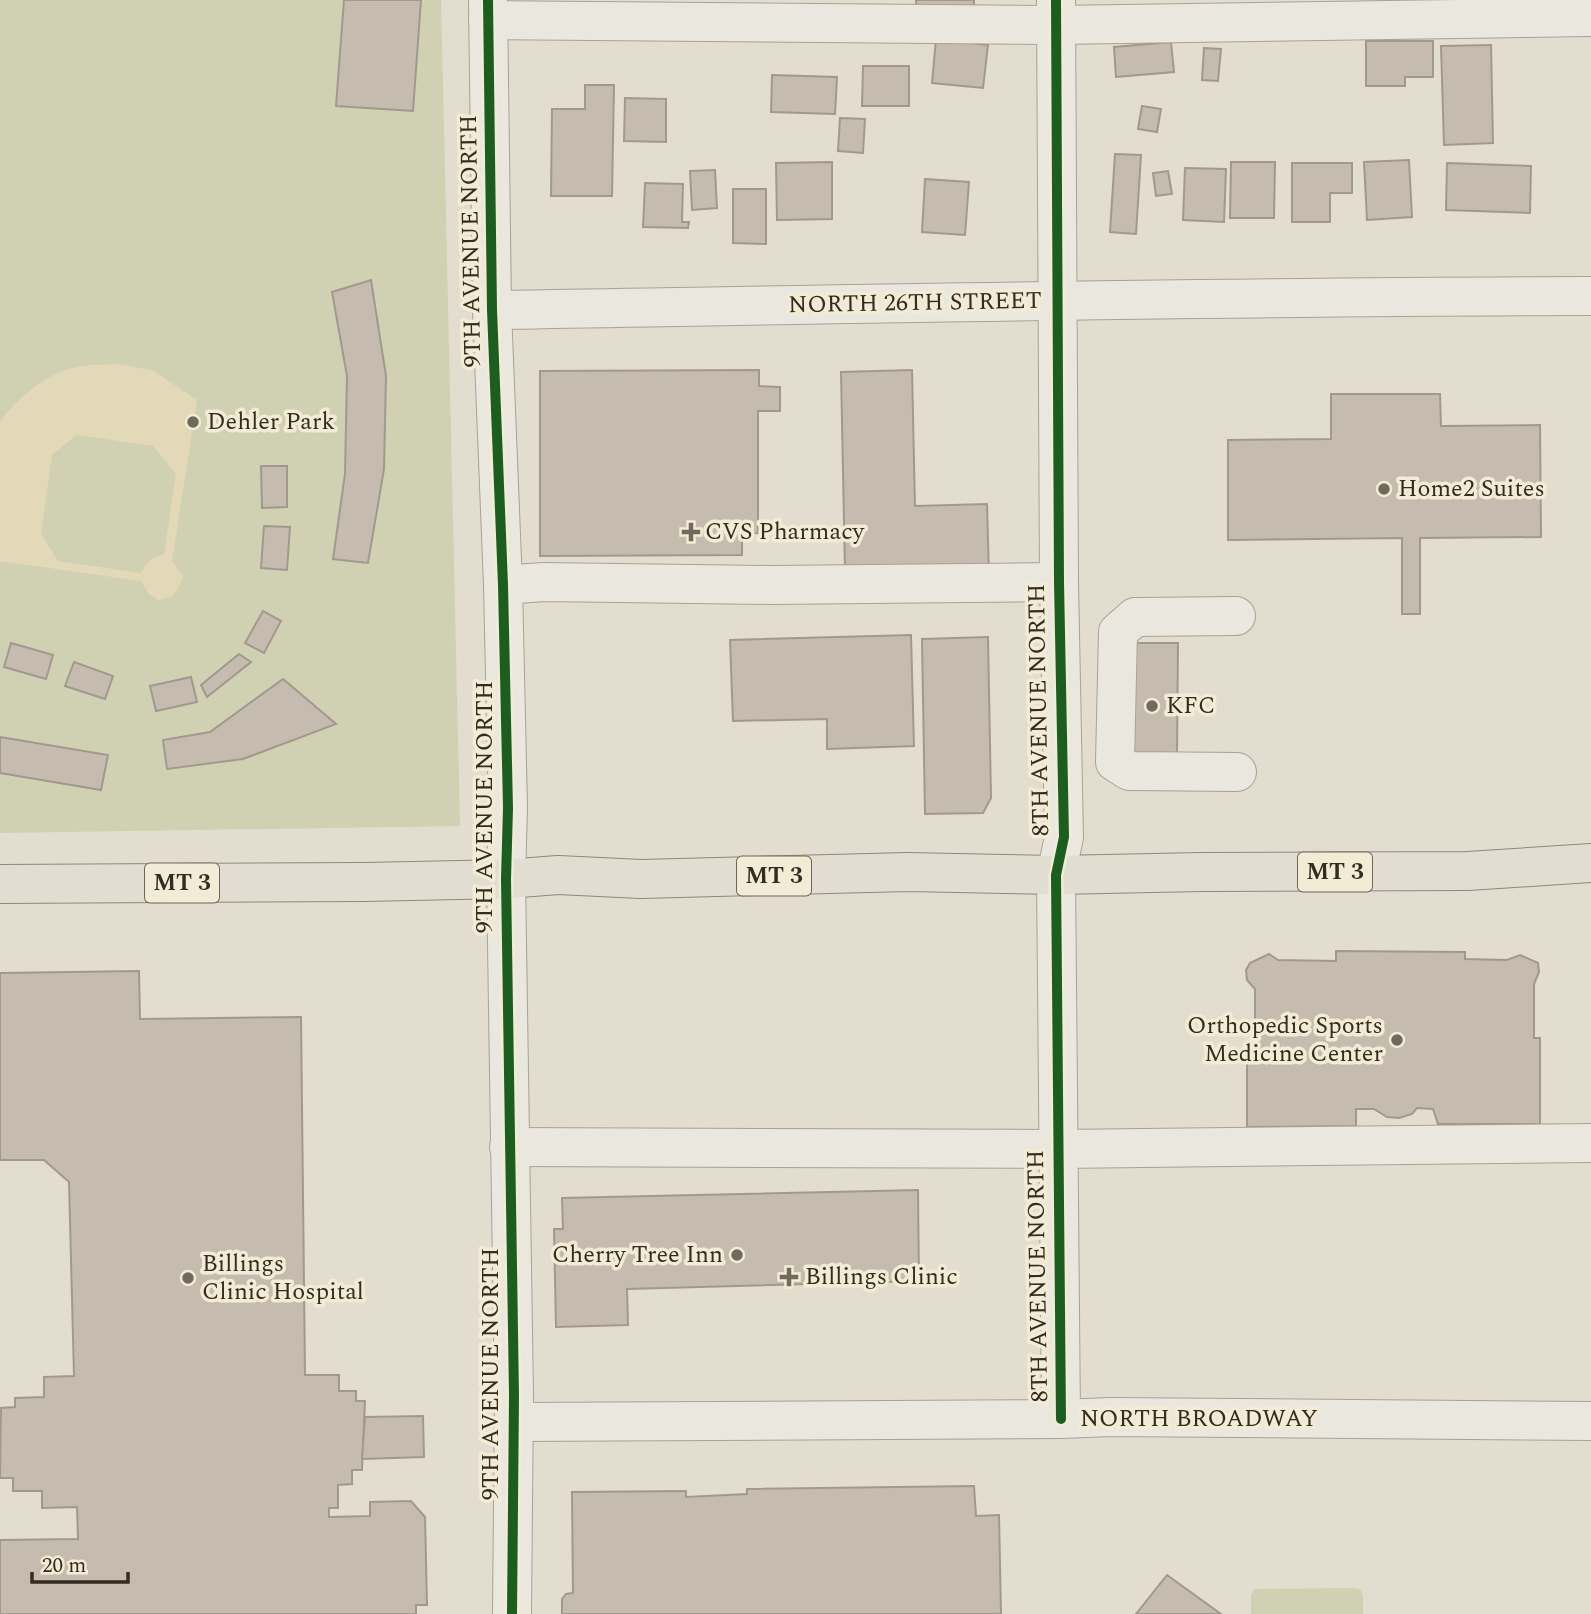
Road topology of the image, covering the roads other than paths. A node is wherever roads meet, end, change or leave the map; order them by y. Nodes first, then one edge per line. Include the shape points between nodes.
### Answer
1 (488, 10) edge
2 (1056, 12) edge
3 (1591, 17) edge
4 (1591, 296) edge
5 (1058, 301) junction
6 (492, 310) junction
7 (1059, 582) junction
8 (503, 585) junction
9 (1236, 616) dead end
10 (1237, 772) dead end
11 (1591, 863) edge
12 (1056, 875) junction
13 (506, 879) junction
14 (0, 884) edge
15 (1591, 1143) edge
16 (509, 1147) junction
17 (1058, 1149) junction
18 (1061, 1419) junction
19 (1591, 1421) edge
20 (514, 1422) junction
21 (512, 1614) edge

1 - 2 street
1 - 6 street, 9TH AVENUE NORTH
2 - 3 street
2 - 5 street, 8TH AVENUE NORTH
4 - 5 street, NORTH 26TH STREET
5 - 6 street, NORTH 26TH STREET
5 - 7 street, 8TH AVENUE NORTH
6 - 8 street, 9TH AVENUE NORTH
7 - 8 street
7 - 12 street, 8TH AVENUE NORTH via 1064,838
8 - 13 street, 9TH AVENUE NORTH
9 - 10 street via 1135,617 1118,632 1115,762 1129,771
11 - 12 main road, MT 3 via 1468,871
12 - 13 main road, MT 3 via 908,872
12 - 17 street, 8TH AVENUE NORTH
13 - 14 main road, MT 3
13 - 16 street, 9TH AVENUE NORTH
15 - 17 street
16 - 17 street
16 - 20 street, 9TH AVENUE NORTH
17 - 18 street, 8TH AVENUE NORTH
18 - 19 street, NORTH BROADWAY
18 - 20 street, NORTH BROADWAY
20 - 21 street, 9TH AVENUE NORTH

